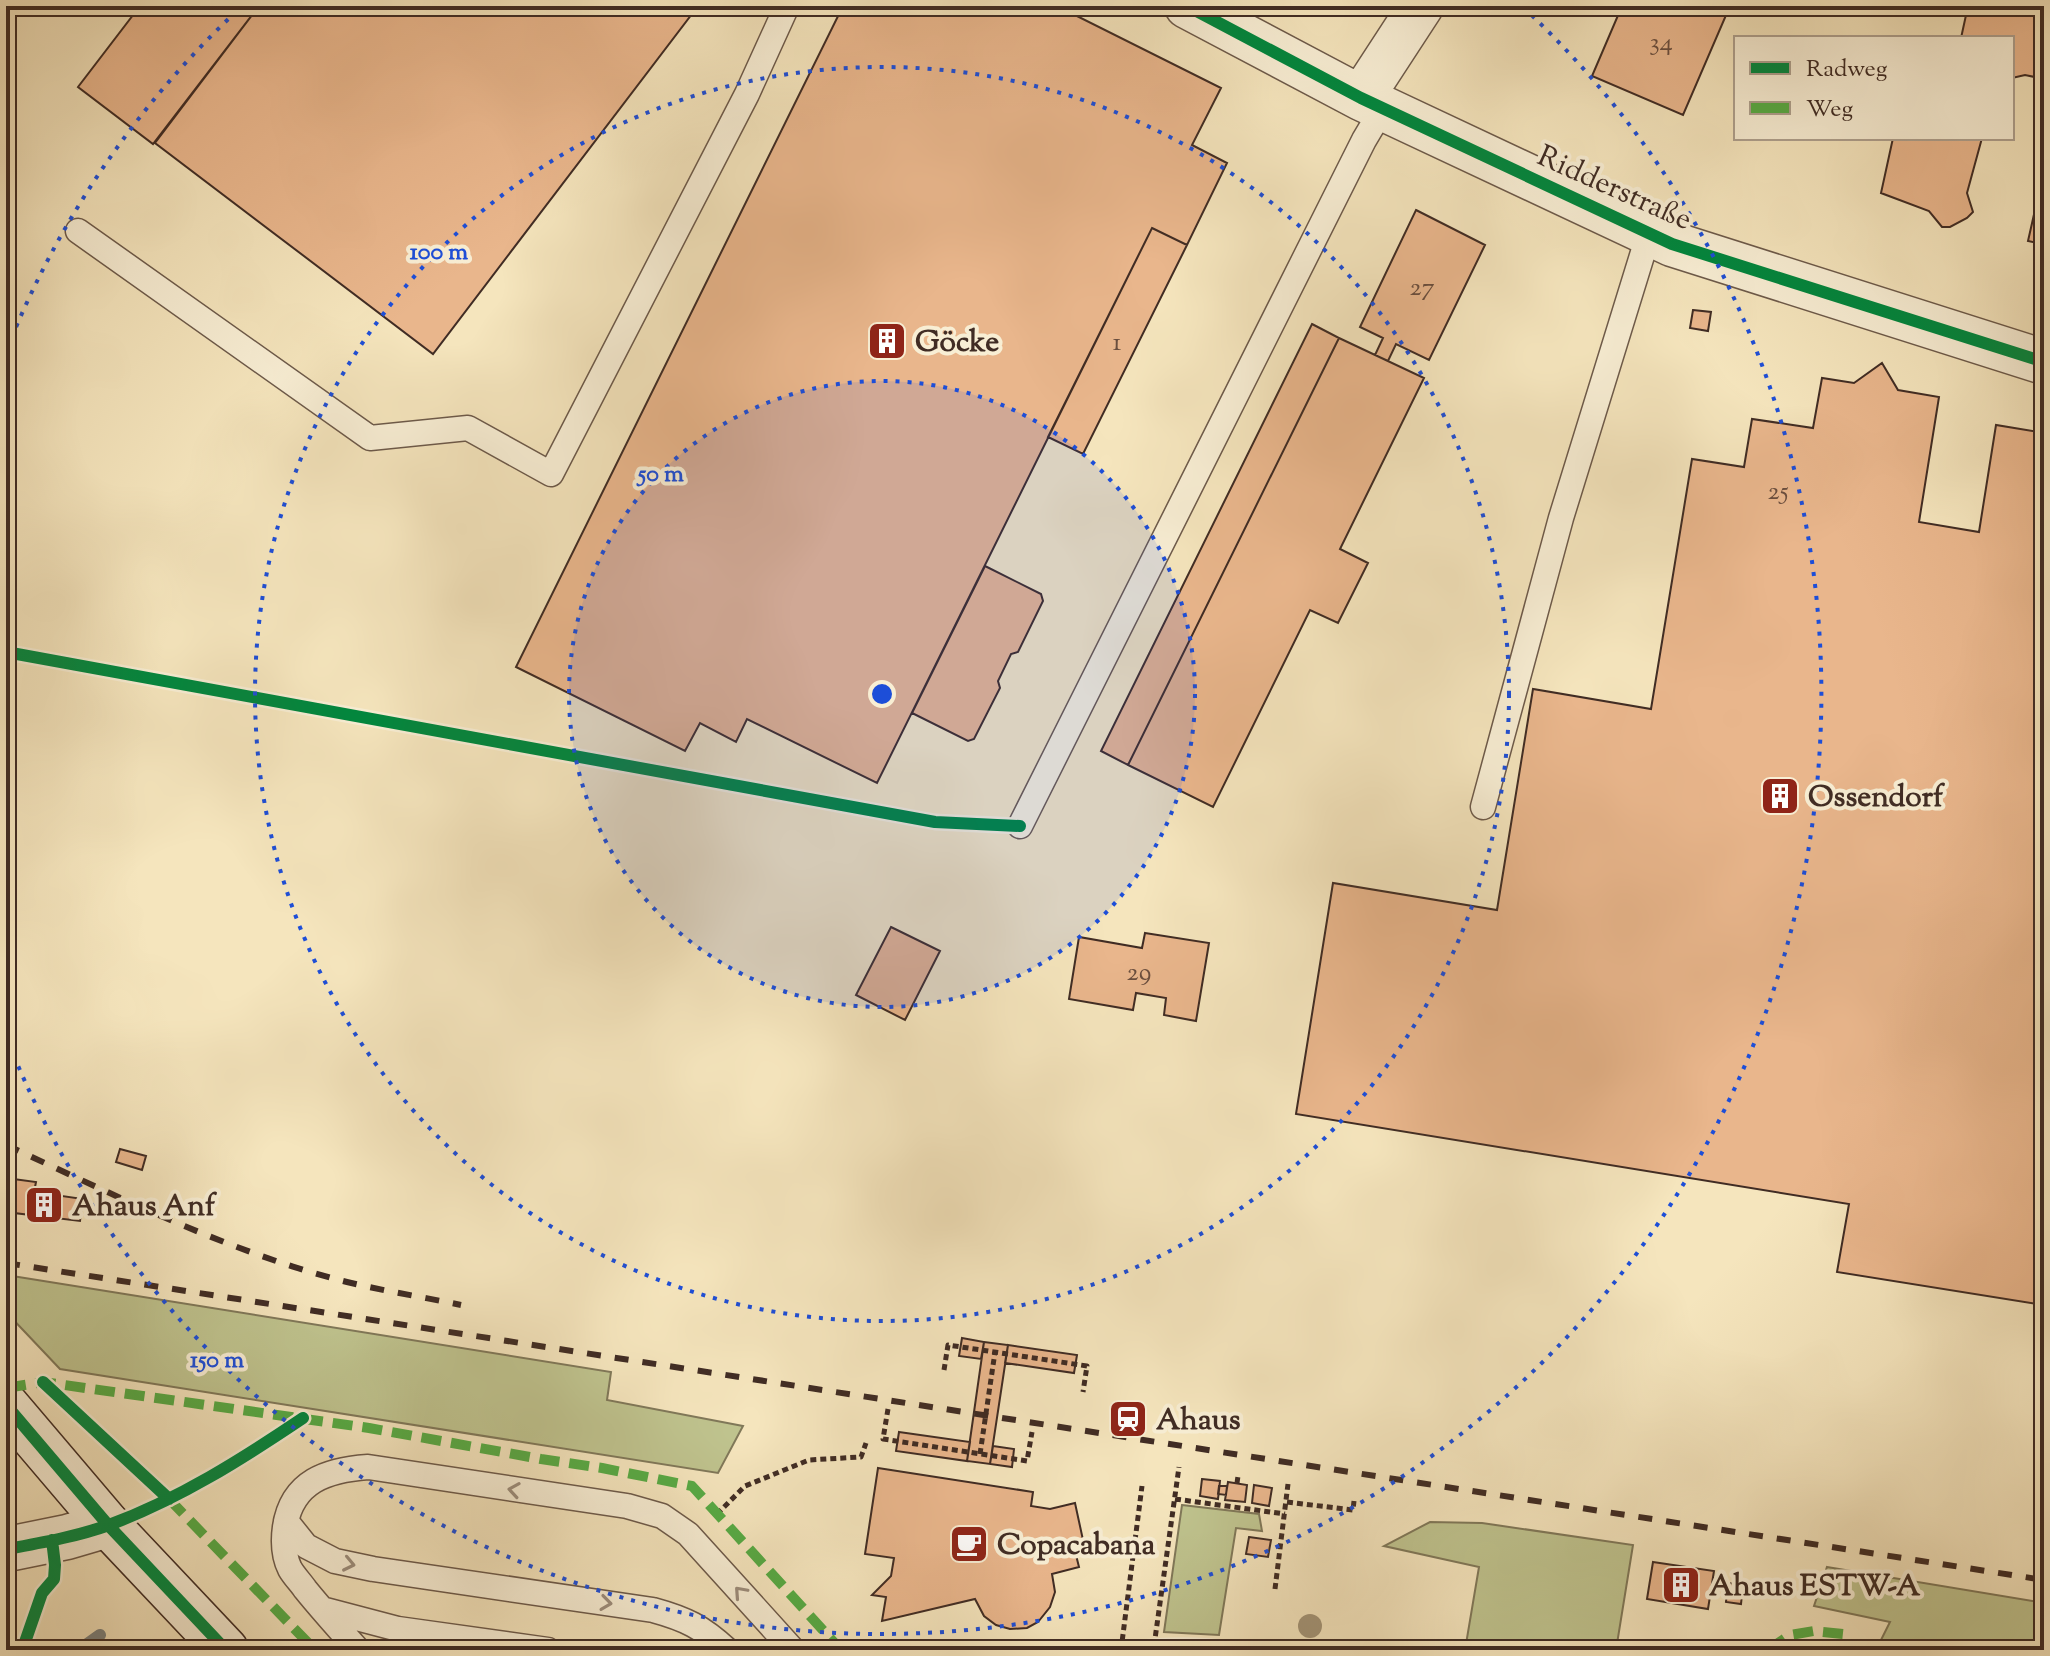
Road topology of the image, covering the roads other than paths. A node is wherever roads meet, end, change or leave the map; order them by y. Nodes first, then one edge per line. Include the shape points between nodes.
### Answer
1 (787, 6) edge
2 (1187, 6) edge
3 (1421, 6) edge
4 (1372, 103) junction
5 (78, 231) dead end
6 (1649, 233) junction
7 (2044, 362) edge
8 (1483, 807) dead end
9 (1020, 826) dead end
10 (6, 1405) edge
11 (286, 1521) junction
12 (108, 1525) junction
13 (6, 1547) edge
14 (322, 1609) junction
15 (208, 1645) edge
16 (358, 1650) edge
17 (548, 1650) edge
18 (727, 1650) edge
19 (793, 1650) edge

1 - 5 lane via 551,474 468,428 370,438
2 - 4 street, Ridderstraße
3 - 4 street
4 - 6 street, Ridderstraße
4 - 9 lane via 1357,154
6 - 7 street, Ridderstraße
6 - 8 lane via 1561,518
10 - 12 street
11 - 14 lane via 283,1545 290,1569
11 -> 18 lane via 306,1546 335,1561 653,1610 683,1619
19 -> 11 lane via 688,1534 662,1516 627,1506 368,1467 340,1469 310,1482 292,1503
12 - 13 street
12 - 15 street
14 - 16 lane
14 - 17 lane via 398,1629

